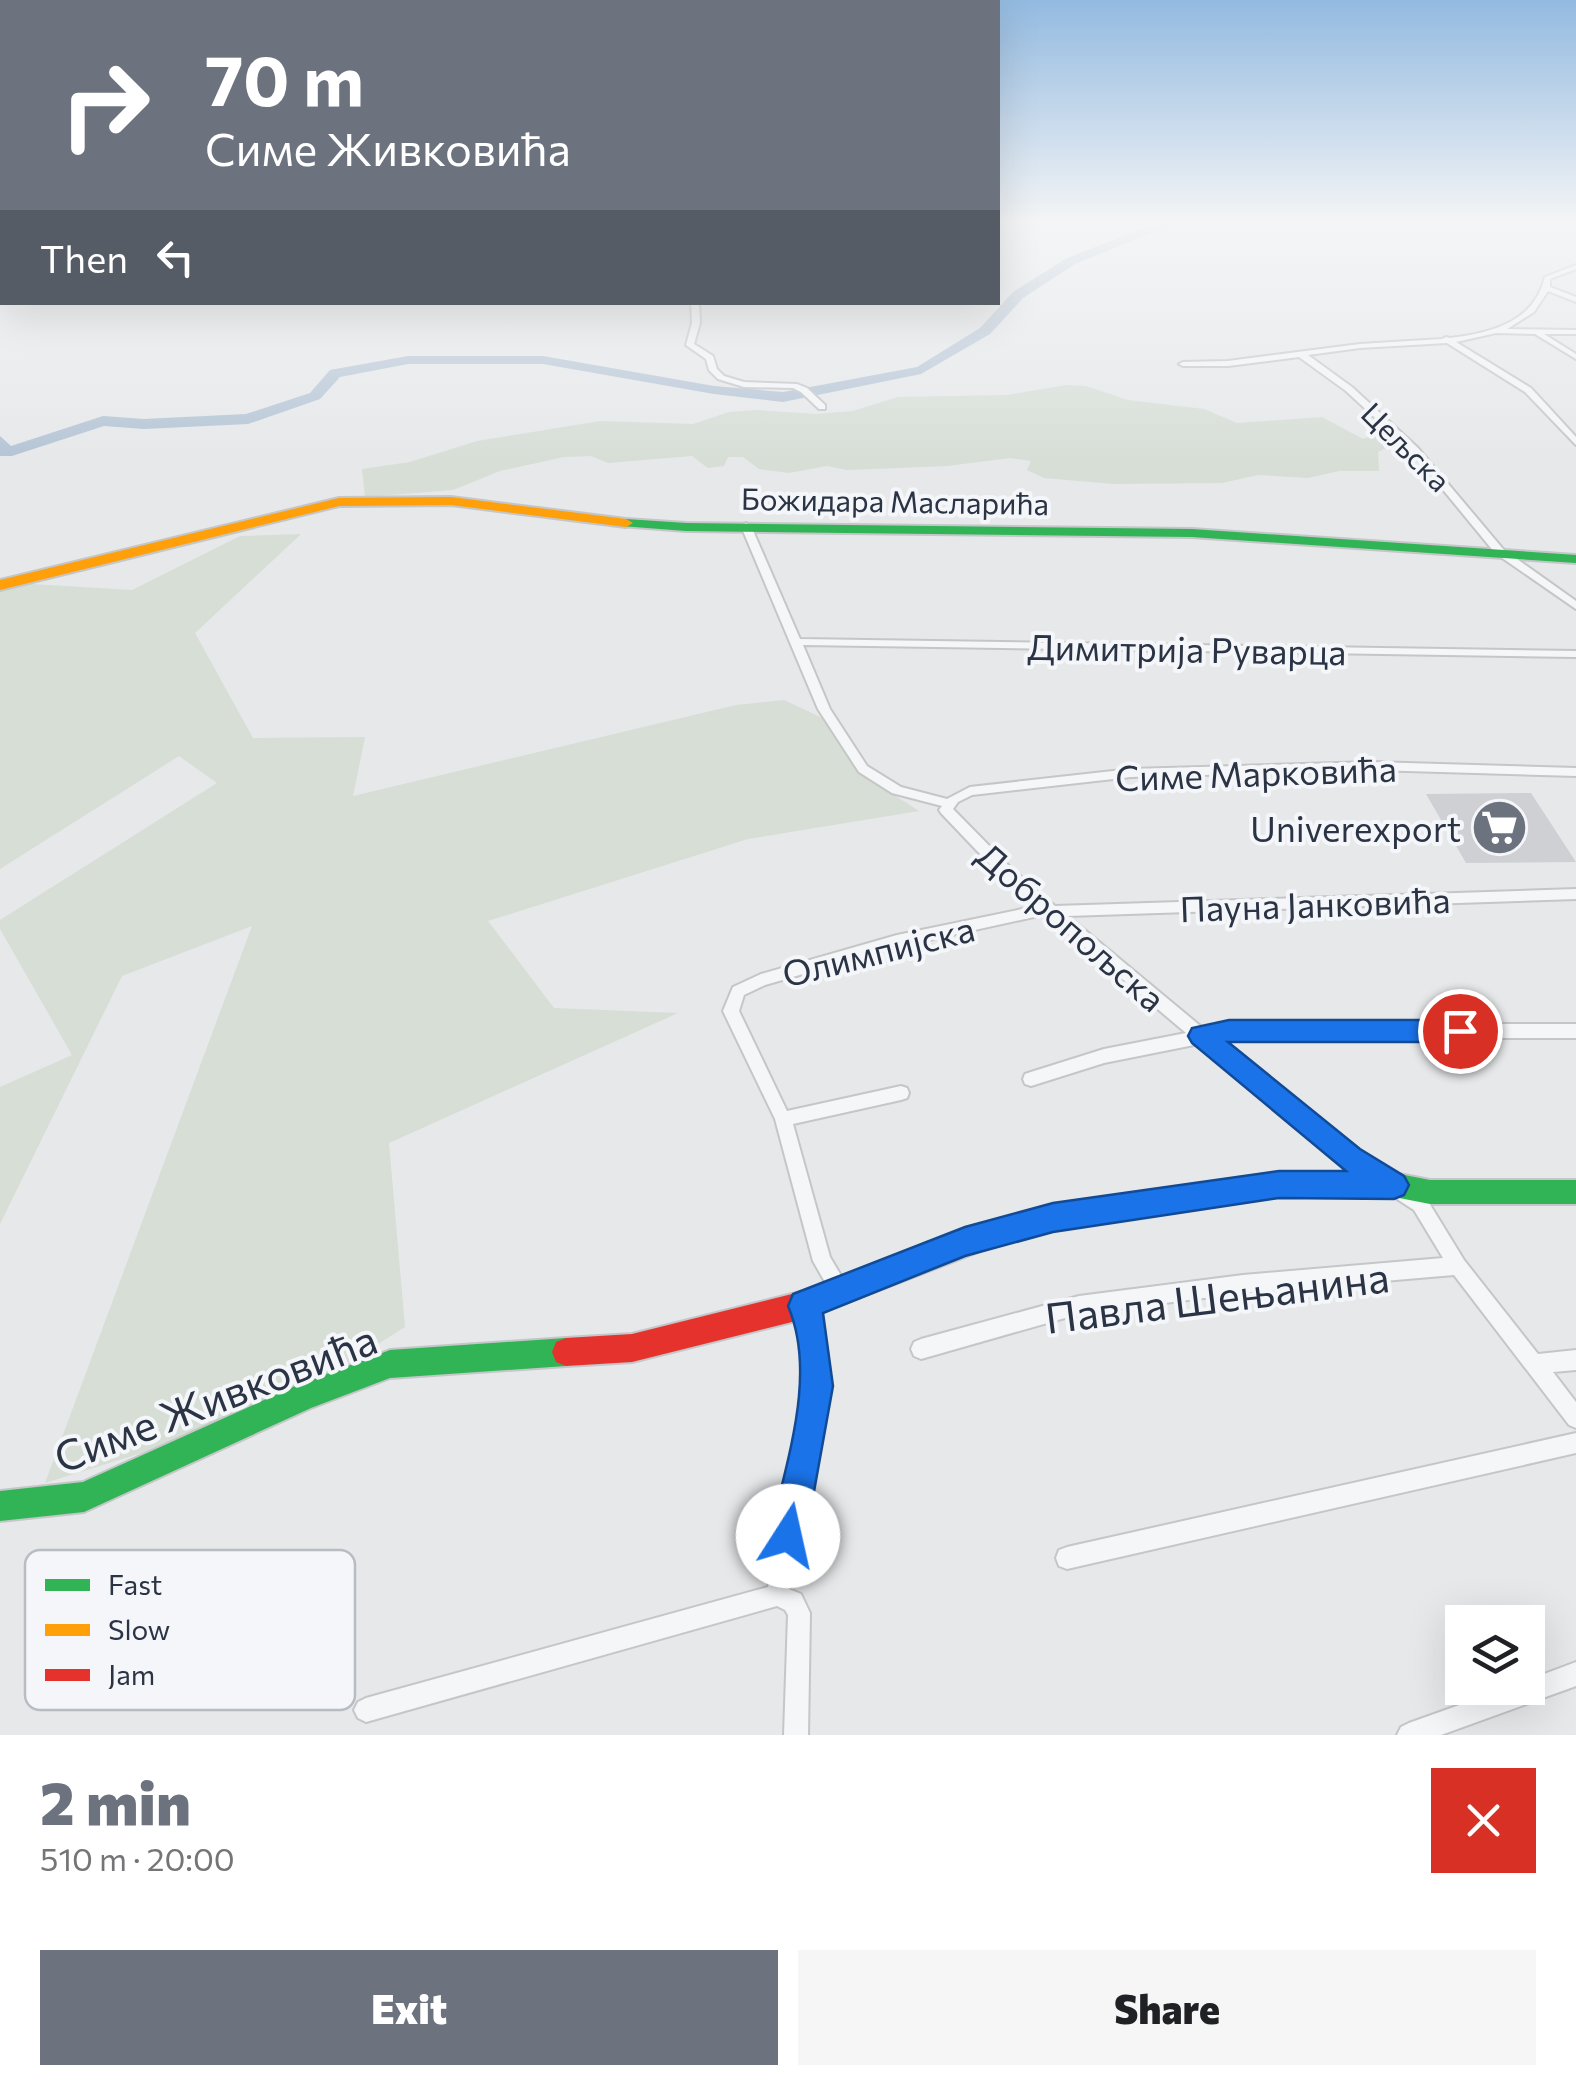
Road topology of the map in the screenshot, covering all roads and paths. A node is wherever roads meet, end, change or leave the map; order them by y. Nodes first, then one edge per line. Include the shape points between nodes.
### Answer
1 (1539, 301) edge
2 (696, 305) edge
3 (1497, 331) junction
4 (1576, 332) edge
5 (1538, 334) junction
6 (1446, 339) junction
7 (1302, 355) junction
8 (1576, 357) edge
9 (1183, 364) dead end
10 (822, 407) dead end
11 (1576, 442) edge
12 (746, 526) junction
13 (1500, 551) junction
14 (1576, 559) edge
15 (0, 585) edge
16 (1576, 606) edge
17 (798, 642) junction
18 (1576, 654) edge
19 (1576, 772) edge
20 (948, 807) junction
21 (1576, 894) edge
22 (1054, 912) junction
23 (1576, 1030) edge
24 (1201, 1036) junction
25 (1031, 1079) dead end
26 (901, 1093) dead end
27 (783, 1118) junction
28 (1394, 1185) junction
29 (1576, 1192) edge
30 (1458, 1266) junction
31 (840, 1288) junction
32 (804, 1306) junction
33 (921, 1349) dead end
34 (1576, 1360) edge
35 (1532, 1364) junction
36 (1576, 1418) edge
37 (1576, 1443) edge
38 (0, 1506) edge
39 (1066, 1558) dead end
40 (777, 1595) junction
41 (1576, 1674) edge
42 (366, 1710) dead end
43 (796, 1735) edge
44 (1409, 1735) edge

1 - 3 street
2 - 10 street via 690,345 710,358 718,376 794,386
3 - 5 street
3 - 6 street
4 - 5 street
5 - 8 street
6 - 7 street
6 - 11 street via 1528,390
7 - 9 street via 1225,366
7 - 13 street, Цељска via 1415,450
12 - 13 street, Божидара Масларића via 1192,533
12 - 15 street, Божидара Масларића via 576,519 451,501 339,502
12 - 17 street
13 - 14 street, Божидара Масларића
13 - 16 street, Цељска
17 - 18 street, Димитрија Руварца
17 - 20 street via 824,709 863,769 897,790
19 - 20 street, Симе Марковића via 1372,766 1132,773 970,791
20 - 22 street, Добропољска via 1006,872
21 - 22 street, Пауна Јанковића
22 - 24 street, Добропољска
22 - 27 street, Олимпијска via 897,941 738,991 731,1011
23 - 24 street
24 - 25 street
24 - 28 street, Добропољска via 1350,1158
26 - 27 street
27 - 31 street via 818,1248
28 - 29 street, Симе Живковића via 1430,1192
28 - 30 street, Добропољска via 1420,1204
28 - 31 street, Симе Живковића via 1279,1184 1053,1218 965,1241
30 - 33 street, Павла Шењанина via 1080,1305
30 - 35 street, Добропољска
31 - 32 street, Симе Живковића
32 - 38 street, Симе Живковића via 632,1348 390,1364 84,1497
32 - 40 street via 812,1323 817,1386
34 - 35 street
35 - 36 street, Добропољска
37 - 39 street
40 - 42 street
40 - 43 street via 793,1602 799,1614
41 - 44 street

